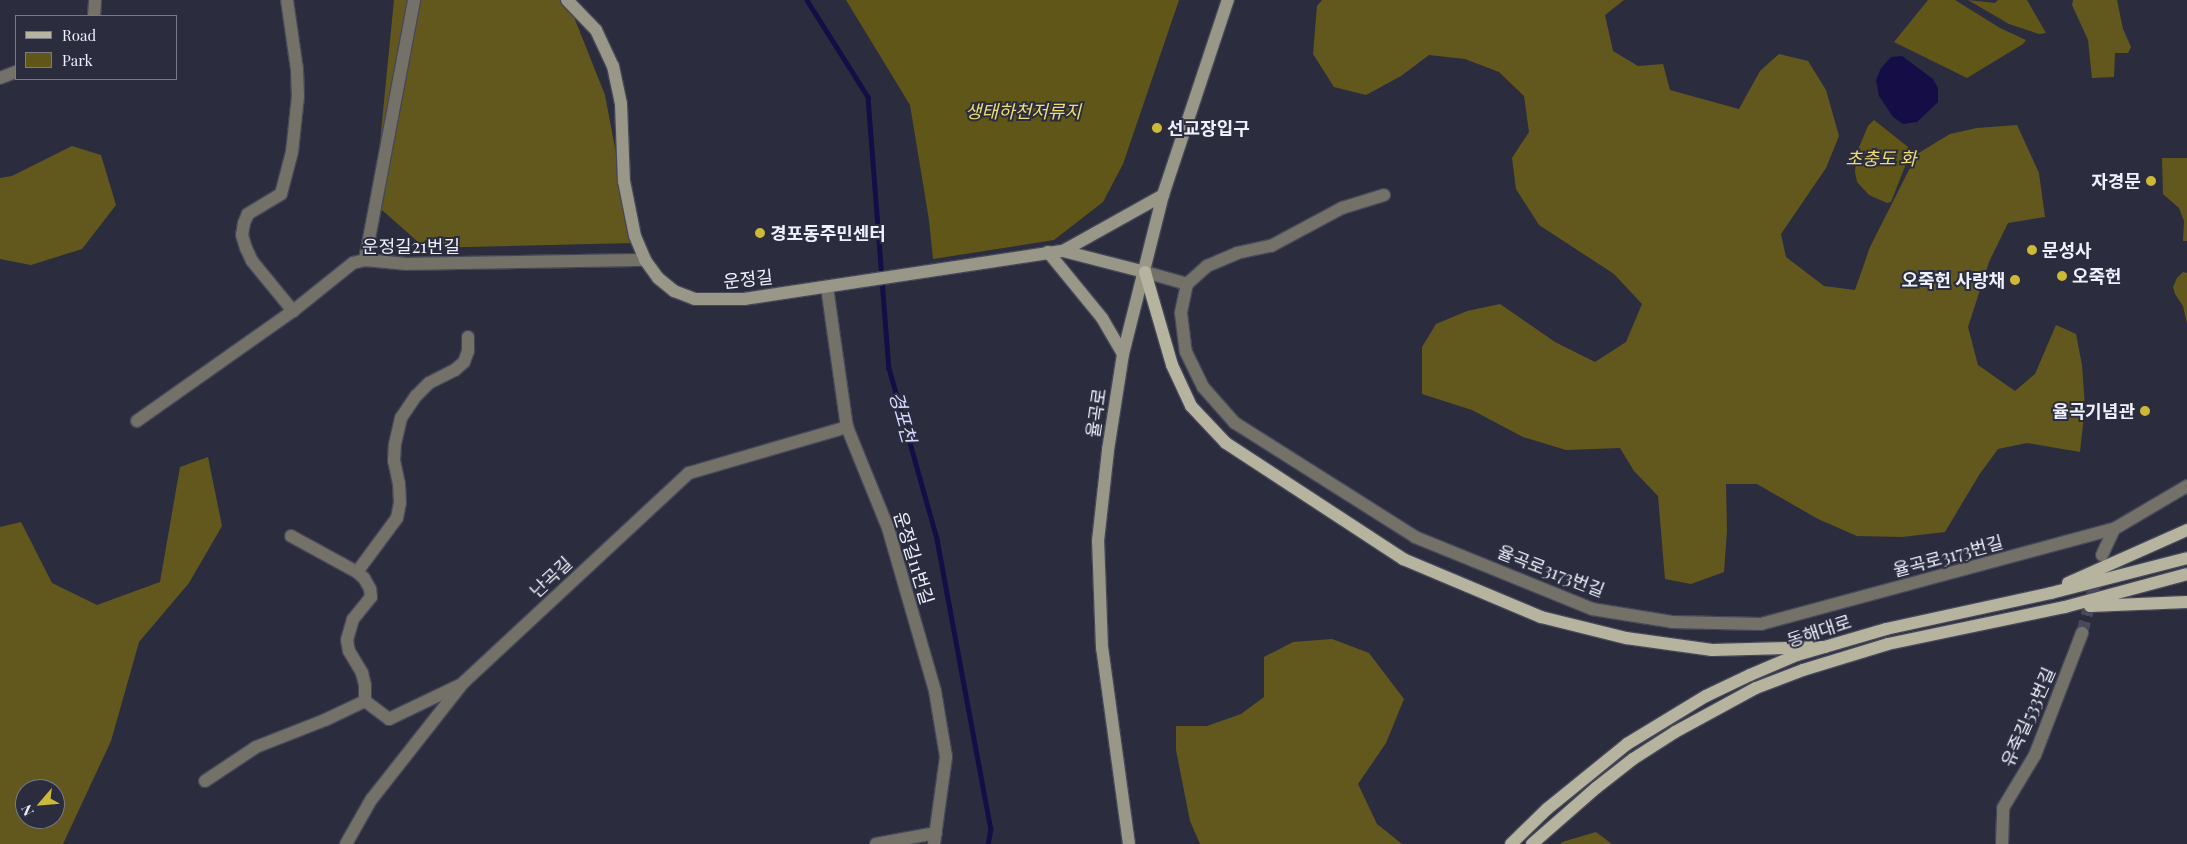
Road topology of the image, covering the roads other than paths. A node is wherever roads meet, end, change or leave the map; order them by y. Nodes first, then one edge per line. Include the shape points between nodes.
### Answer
1 (95, 0) edge
2 (287, 0) edge
3 (414, 0) edge
4 (566, 0) edge
5 (1228, 0) edge
6 (94, 15) edge
7 (15, 72) edge
8 (0, 78) edge
9 (1163, 195) junction
10 (1384, 195) dead end
11 (1063, 251) junction
12 (1048, 252) junction
13 (366, 260) junction
14 (645, 260) junction
15 (1145, 272) junction
16 (1187, 284) junction
17 (833, 286) junction
18 (293, 311) junction
19 (468, 337) dead end
20 (1123, 354) junction
21 (138, 421) dead end
22 (847, 427) junction
23 (2187, 486) edge
24 (2114, 529) junction
25 (2187, 530) edge
26 (291, 536) dead end
27 (2102, 555) dead end
28 (2187, 558) edge
29 (357, 572) junction
30 (2187, 574) edge
31 (2032, 598) junction
32 (2187, 602) edge
33 (2065, 607) junction
34 (2082, 633) tunnel mouth
35 (1825, 647) junction
36 (464, 682) junction
37 (365, 701) junction
38 (205, 781) dead end
39 (935, 838) edge
40 (346, 844) edge
41 (876, 844) edge
42 (1129, 844) edge
43 (1511, 844) edge
44 (1532, 844) edge
45 (2002, 844) edge

1 - 6 street
2 - 18 street via 298,96 292,152 281,194 248,214 242,235 252,261
3 - 13 street
4 - 14 street, 운정길 via 596,30 613,66 621,104 624,181 636,236
5 - 9 street, 율곡로
7 - 8 street
9 - 11 street
9 - 15 street, 율곡로
10 - 16 street via 1342,208 1271,246 1237,253 1207,266
11 - 12 street, 운정길
11 - 15 street, 운정길
12 - 17 street, 운정길
12 - 20 street via 1102,318
13 - 14 street, 운정길21번길 via 408,264
13 - 18 street, 운정길21번길 via 353,264
14 - 17 street, 운정길 via 658,278 674,291 695,299 744,298
15 - 16 street
15 - 20 street, 율곡로
15 - 35 main road via 1172,365 1191,406 1226,443 1403,559 1541,616 1626,638 1712,650
16 - 24 street, 율곡로3173번길 via 1181,313 1186,352 1203,387 1236,423 1415,537 1592,609 1672,622 1761,624
17 - 22 street, 운정길11번길
18 - 21 street, 운정길21번길
19 - 29 street via 464,362 429,384 401,418 394,461 400,503 397,518
20 - 42 street, 율곡로 via 1098,541 1102,648
22 - 36 street, 난곡길 via 689,473
22 - 39 street, 운정길11번길 via 888,528 935,691 946,757
23 - 24 street, 율곡로3173번길
24 - 27 street
25 - 31 main road
26 - 29 street
28 - 31 main road, 동해대로
29 - 37 street via 370,589 370,597 353,619 347,640 349,651 362,673
30 - 33 main road, 동해대로
31 - 35 main road, 동해대로 via 1886,629
32 - 33 main road
33 - 44 main road, 동해대로 via 1888,644 1756,688 1675,732 1634,759
34 - 45 street, 유죽길533번길 via 2035,754 2003,808
35 - 43 main road, 동해대로 via 1797,655 1724,687 1635,738 1586,774
36 - 37 street via 389,719
36 - 40 street, 난곡길 via 371,800
37 - 38 street via 256,747
39 - 41 street

